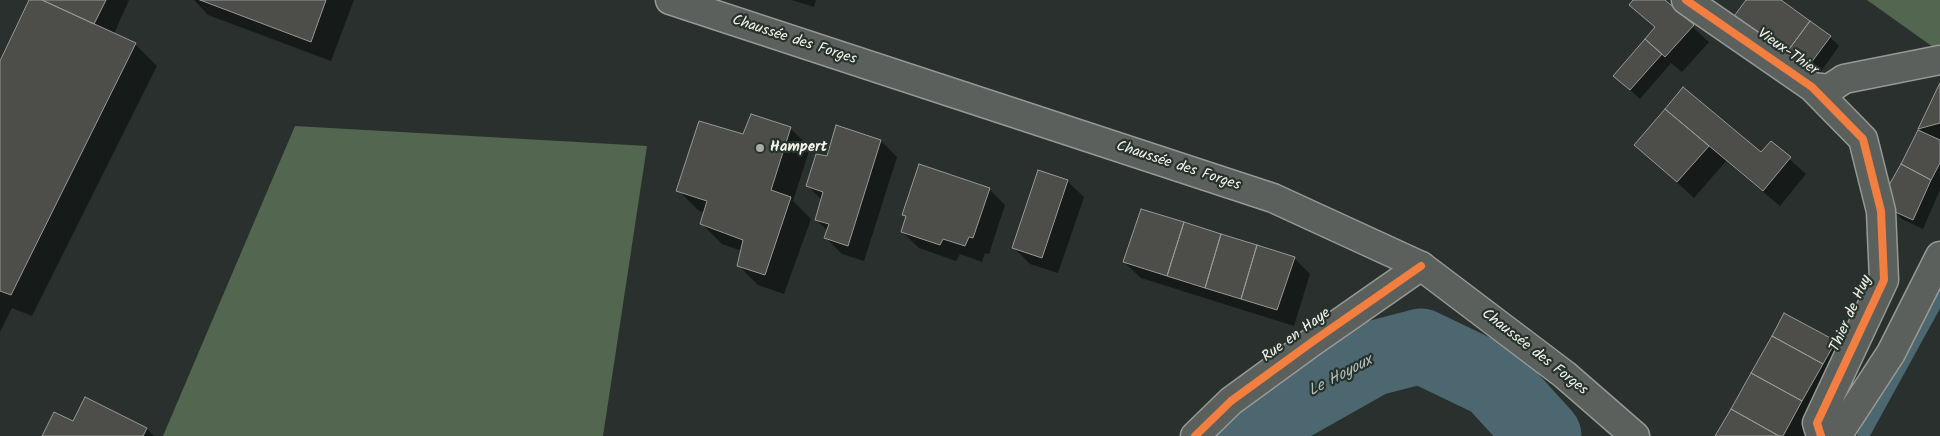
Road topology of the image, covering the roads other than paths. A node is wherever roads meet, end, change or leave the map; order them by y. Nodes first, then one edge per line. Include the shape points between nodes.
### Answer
1 (670, 0) edge
2 (1686, 0) edge
3 (1940, 60) edge
4 (1812, 88) junction
5 (1864, 139) joint
6 (1940, 256) edge
7 (1421, 266) junction
8 (1195, 436) edge
9 (1635, 436) edge
10 (1821, 436) edge
11 (1837, 436) edge

1 - 7 street, Chaussée des Forges via 1272,198
2 - 4 street, Vieux-Thier
3 - 4 street via 1844,78 1829,89
4 - 5 street, Vieux-Thier
5 - 10 street, Thier de Huy via 1881,211 1884,280 1817,423
6 - 11 street via 1891,353
7 - 8 street, Rue en Haye via 1231,401
7 - 9 street, Chaussée des Forges via 1565,376

